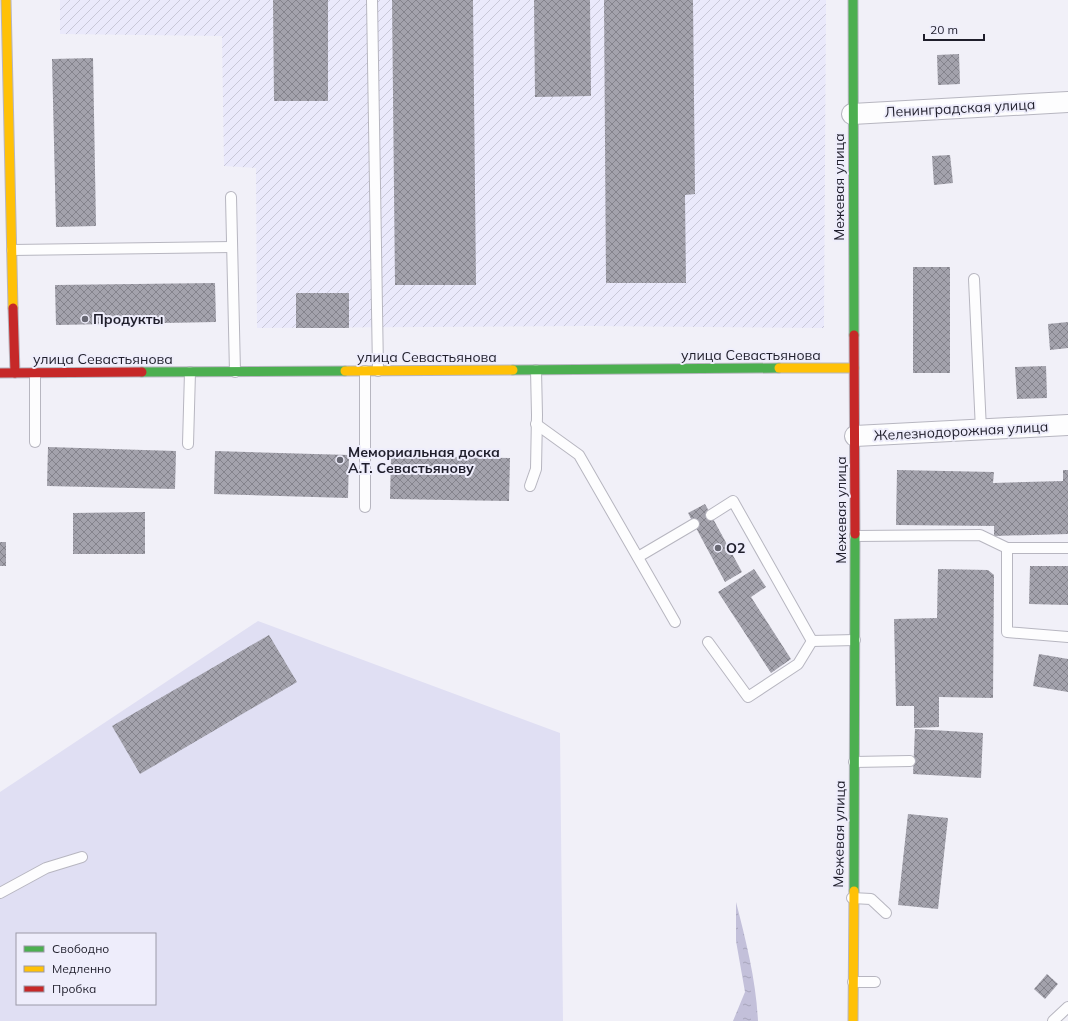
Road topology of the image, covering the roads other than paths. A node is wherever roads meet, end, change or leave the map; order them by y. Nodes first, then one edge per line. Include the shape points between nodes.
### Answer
1 (6, 0) edge
2 (372, 0) edge
3 (853, 0) edge
4 (1068, 102) edge
5 (852, 114) junction
6 (231, 197) dead end
7 (232, 246) junction
8 (12, 250) junction
9 (974, 279) dead end
10 (854, 368) junction
11 (536, 370) junction
12 (365, 371) junction
13 (378, 371) junction
14 (190, 372) junction
15 (235, 372) junction
16 (0, 373) edge
17 (15, 373) junction
18 (35, 373) junction
19 (536, 424) junction
20 (1068, 425) edge
21 (981, 430) junction
22 (855, 436) junction
23 (35, 442) dead end
24 (188, 444) dead end
25 (530, 486) dead end
26 (364, 507) dead end
27 (711, 515) dead end
28 (694, 524) dead end
29 (855, 536) junction
30 (1007, 548) junction
31 (1068, 548) edge
32 (638, 558) junction
33 (675, 622) dead end
34 (1068, 637) edge
35 (855, 640) junction
36 (812, 641) junction
37 (708, 642) dead end
38 (854, 762) junction
39 (910, 762) dead end
40 (82, 857) dead end
41 (0, 893) edge
42 (852, 898) junction
43 (886, 913) dead end
44 (853, 982) junction
45 (875, 982) dead end
46 (1068, 1007) edge
47 (853, 1021) edge
48 (1053, 1021) edge

1 - 8 street
2 - 13 lane
3 - 5 street, Межевая улица
4 - 5 street, Ленинградская улица
5 - 10 street, Межевая улица
6 - 7 lane
7 - 8 lane
7 - 15 lane
8 - 17 street
9 - 21 lane
10 - 11 street, улица Севастьянова
10 - 22 street, Межевая улица
11 - 13 street, улица Севастьянова
11 - 19 lane
12 - 13 street, улица Севастьянова
12 - 15 street, улица Севастьянова
12 - 26 lane
14 - 15 street, улица Севастьянова
14 - 18 street, улица Севастьянова
14 - 24 lane
16 - 17 street, улица Севастьянова
17 - 18 street, улица Севастьянова
18 - 23 lane
19 - 25 lane via 536,469
19 - 32 lane via 579,455
20 - 21 street, Железнодорожная улица
21 - 22 street, Железнодорожная улица
22 - 29 street, Межевая улица
27 - 36 lane via 733,501
28 - 32 lane
29 - 30 lane via 980,535
29 - 35 street, Межевая улица
30 - 31 lane
30 - 34 lane via 1007,632
32 - 33 lane
35 - 36 lane
35 - 38 street, Межевая улица
36 - 37 lane via 798,664 748,697
38 - 39 lane
38 - 42 street, Межевая улица
40 - 41 lane via 46,868
42 - 43 lane via 871,899
42 - 44 street, Межевая улица
44 - 45 lane
44 - 47 street, Межевая улица
46 - 48 lane

